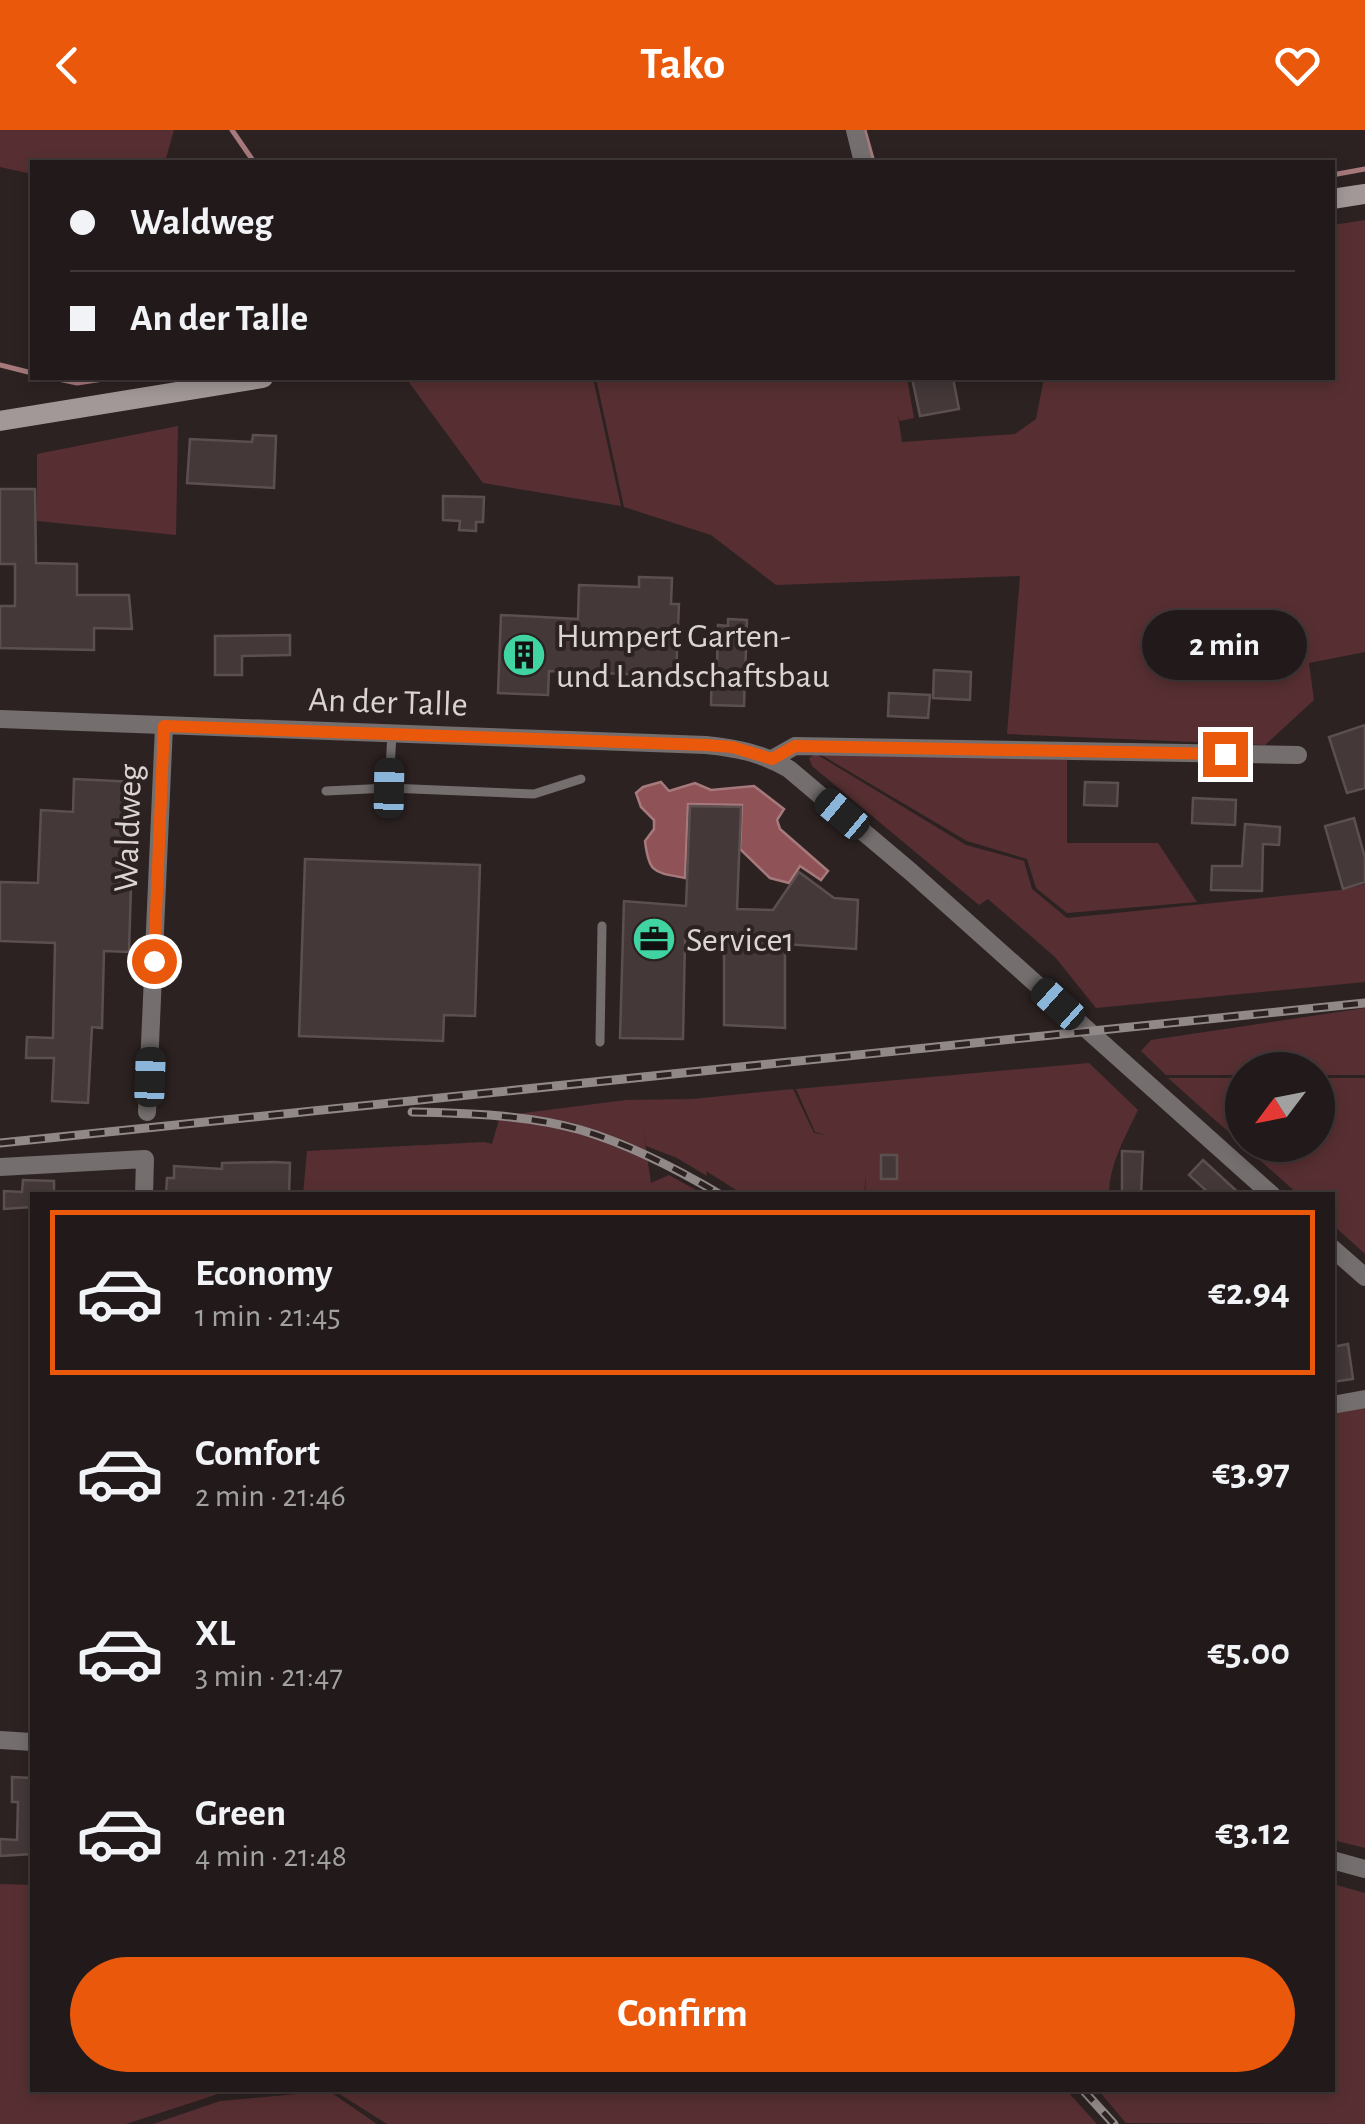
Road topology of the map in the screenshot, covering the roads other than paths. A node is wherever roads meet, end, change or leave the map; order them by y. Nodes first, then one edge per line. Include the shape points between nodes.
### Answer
1 (855, 130) edge
2 (862, 160) edge
3 (1365, 194) edge
4 (1335, 199) edge
5 (251, 380) edge
6 (0, 421) edge
7 (0, 719) edge
8 (164, 726) junction
9 (392, 733) junction
10 (1298, 755) dead end
11 (772, 759) junction
12 (581, 778) dead end
13 (389, 788) junction
14 (326, 791) dead end
15 (602, 926) dead end
16 (600, 1042) dead end
17 (147, 1112) dead end
18 (0, 1167) edge
19 (144, 1192) edge
20 (1269, 1192) edge
21 (1335, 1251) edge
22 (1365, 1277) edge
23 (1365, 1399) edge
24 (1335, 1404) edge
25 (0, 1740) edge
26 (30, 1742) edge
27 (1335, 1861) edge
28 (1365, 1869) edge

1 - 2 street
3 - 4 street
5 - 6 street
7 - 8 street, An der Talle
8 - 9 street, An der Talle
8 - 17 street, Waldweg
9 - 11 street, An der Talle via 706,745
9 - 13 lane
10 - 11 street, An der Talle via 795,746
11 - 20 street, An der Talle via 895,858
12 - 13 lane via 534,794
13 - 14 lane
15 - 16 lane
18 - 19 street via 145,1158
21 - 22 street
23 - 24 street
25 - 26 street
27 - 28 street

